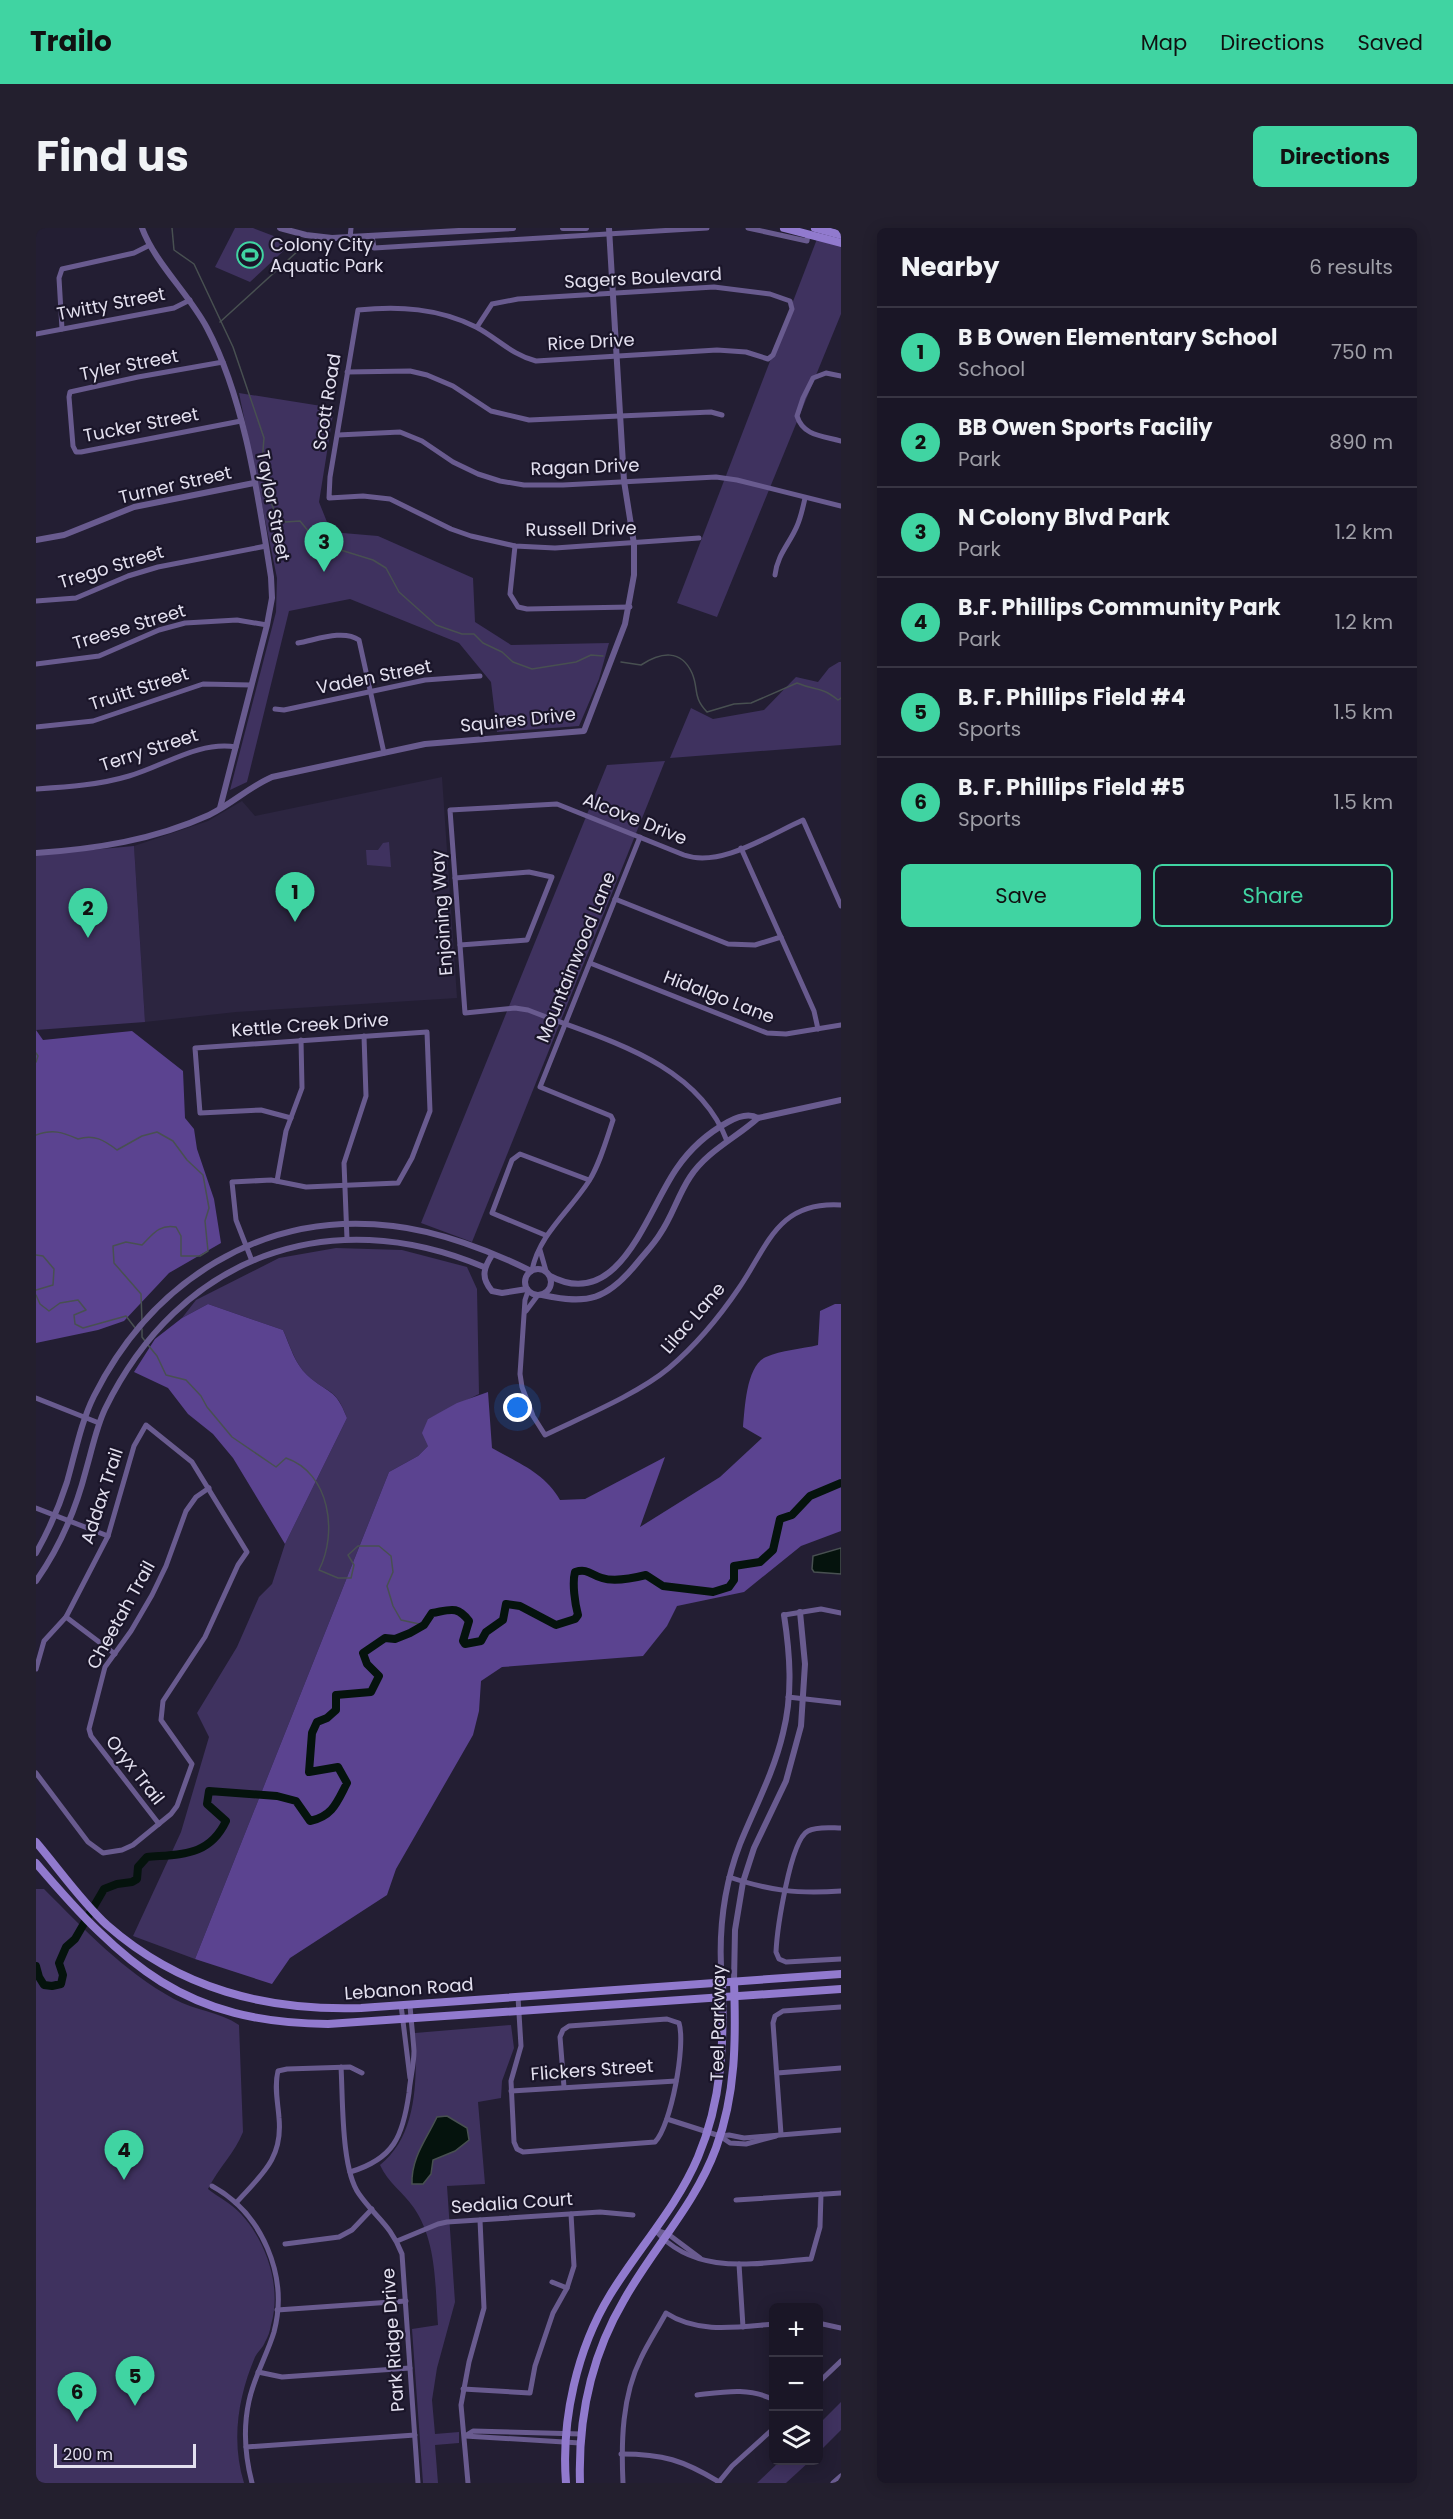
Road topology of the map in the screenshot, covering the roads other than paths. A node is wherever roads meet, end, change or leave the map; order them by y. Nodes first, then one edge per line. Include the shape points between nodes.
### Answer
1 (142, 228) edge
2 (280, 228) edge
3 (351, 228) edge
4 (513, 228) edge
5 (562, 228) edge
6 (586, 228) edge
7 (707, 228) edge
8 (748, 228) edge
9 (784, 228) edge
10 (814, 230) edge
11 (609, 231) edge
12 (841, 235) edge
13 (372, 236) junction
14 (350, 238) junction
15 (841, 243) edge
16 (150, 245) junction
17 (613, 294) junction
18 (190, 300) junction
19 (358, 310) joint
20 (477, 327) junction
21 (62, 330) junction
22 (783, 331) joint
23 (36, 334) edge
24 (617, 356) junction
25 (223, 362) junction
26 (347, 372) junction
27 (841, 376) edge
28 (722, 415) dead end
29 (621, 417) junction
30 (241, 422) junction
31 (70, 423) joint
32 (338, 435) junction
33 (841, 441) edge
34 (624, 481) junction
35 (254, 483) junction
36 (329, 498) joint
37 (805, 498) junction
38 (841, 506) edge
39 (699, 538) dead end
40 (36, 540) edge
41 (634, 544) junction
42 (266, 546) junction
43 (515, 546) junction
44 (775, 575) dead end
45 (36, 601) edge
46 (630, 607) junction
47 (267, 625) junction
48 (298, 643) dead end
49 (36, 664) edge
50 (480, 675) dead end
51 (251, 685) junction
52 (372, 691) junction
53 (275, 709) dead end
54 (36, 727) edge
55 (236, 747) junction
56 (384, 753) junction
57 (36, 789) edge
58 (220, 809) junction
59 (450, 810) joint
60 (640, 837) junction
61 (741, 848) junction
62 (36, 853) edge
63 (455, 878) junction
64 (615, 899) junction
65 (841, 906) edge
66 (781, 937) junction
67 (460, 945) junction
68 (590, 963) junction
69 (565, 1025) junction
70 (841, 1025) edge
71 (818, 1029) junction
72 (364, 1036) junction
73 (301, 1040) junction
74 (841, 1100) edge
75 (758, 1118) junction
76 (291, 1119) junction
77 (721, 1126) junction
78 (727, 1141) junction
79 (589, 1180) junction
80 (277, 1181) junction
81 (345, 1185) junction
82 (841, 1205) edge
83 (347, 1224) junction
84 (546, 1235) junction
85 (347, 1239) junction
86 (466, 1244) junction
87 (247, 1246) junction
88 (540, 1248) junction
89 (492, 1255) junction
90 (460, 1257) junction
91 (252, 1261) junction
92 (484, 1267) junction
93 (531, 1271) junction
94 (548, 1274) junction
95 (527, 1290) junction
96 (540, 1295) junction
97 (525, 1312) junction
98 (36, 1398) edge
99 (87, 1417) junction
100 (99, 1423) junction
101 (209, 1488) junction
102 (36, 1508) edge
103 (55, 1515) junction
104 (69, 1521) junction
105 (108, 1536) junction
106 (36, 1553) edge
107 (36, 1581) edge
108 (800, 1612) junction
109 (841, 1613) edge
110 (784, 1615) joint
111 (66, 1617) junction
112 (115, 1654) junction
113 (36, 1669) edge
114 (789, 1697) junction
115 (804, 1699) junction
116 (841, 1703) edge
117 (89, 1732) joint
118 (36, 1773) edge
119 (757, 1805) junction
120 (772, 1812) junction
121 (159, 1824) junction
122 (841, 1828) edge
123 (36, 1842) edge
124 (36, 1863) edge
125 (729, 1877) junction
126 (743, 1882) junction
127 (841, 1891) edge
128 (783, 1892) junction
129 (841, 1959) edge
130 (841, 1974) edge
131 (734, 1982) junction
132 (722, 1983) junction
133 (615, 1989) junction
134 (841, 1989) edge
135 (606, 1990) junction
136 (518, 1997) junction
137 (735, 1997) junction
138 (722, 1998) junction
139 (609, 2004) junction
140 (406, 2005) junction
141 (840, 2007) edge
142 (307, 2008) junction
143 (519, 2011) junction
144 (407, 2019) junction
145 (304, 2023) junction
146 (341, 2067) junction
147 (841, 2068) edge
148 (362, 2073) dead end
149 (777, 2073) junction
150 (676, 2081) junction
151 (564, 2087) junction
152 (511, 2091) junction
153 (667, 2119) junction
154 (841, 2130) edge
155 (708, 2132) junction
156 (781, 2134) junction
157 (720, 2136) junction
158 (350, 2172) junction
159 (212, 2186) dead end
160 (841, 2193) edge
161 (821, 2194) junction
162 (736, 2200) dead end
163 (236, 2203) junction
164 (372, 2209) junction
165 (572, 2214) junction
166 (633, 2215) dead end
167 (480, 2220) junction
168 (654, 2230) junction
169 (666, 2237) junction
170 (397, 2241) junction
171 (285, 2244) dead end
172 (739, 2264) junction
173 (552, 2282) dead end
174 (567, 2288) junction
175 (406, 2301) junction
176 (277, 2310) junction
177 (769, 2324) edge
178 (823, 2324) edge
179 (743, 2327) junction
180 (841, 2328) edge
181 (841, 2361) edge
182 (410, 2368) junction
183 (258, 2372) junction
184 (823, 2379) edge
185 (463, 2389) junction
186 (697, 2395) dead end
187 (769, 2397) edge
188 (769, 2432) edge
189 (415, 2435) junction
190 (465, 2436) junction
191 (567, 2438) junction
192 (580, 2438) junction
193 (246, 2447) junction
194 (621, 2454) junction
195 (841, 2476) edge
196 (252, 2483) edge
197 (418, 2483) edge
198 (468, 2483) edge
199 (566, 2483) edge
200 (580, 2483) edge
201 (623, 2483) edge
202 (718, 2483) edge
203 (834, 2483) edge

1 - 16 street, Taylor Street
2 - 14 street via 306,235
3 - 14 street
4 - 13 street
5 - 6 street
7 - 11 street
8 - 10 street via 807,242
9 - 10 main road
10 - 12 main road
10 - 15 main road
11 - 13 street via 374,248
11 - 17 street, Squires Drive
13 - 14 street
16 - 18 street, Taylor Street
16 - 21 street via 134,253 62,269
17 - 20 street, Sagers Boulevard via 492,304
17 - 22 street, Sagers Boulevard via 714,287 770,294 792,306
17 - 24 street, Squires Drive
18 - 21 street, Twitty Street via 174,308
18 - 25 street, Taylor Street
19 - 20 street, Rice Drive via 415,308
19 - 26 street, Scott Road
20 - 24 street, Rice Drive via 514,353 536,360
21 - 23 street, Twitty Street
22 - 24 street, Rice Drive via 768,359 746,352 717,350
24 - 29 street, Squires Drive
25 - 30 street, Taylor Street
25 - 31 street, Tyler Street via 70,392
26 - 29 street via 410,370 453,386 491,411 529,420
26 - 32 street, Scott Road
27 - 33 street via 826,373 813,378 797,416 810,433
28 - 29 street via 711,412
29 - 34 street, Squires Drive
30 - 31 street, Tucker Street via 81,452 73,446
30 - 35 street, Taylor Street
32 - 34 street, Ragan Drive via 400,432 464,468 508,482 537,486
32 - 36 street, Scott Road
34 - 37 street, Ragan Drive via 716,477
34 - 41 street, Squires Drive
35 - 40 street, Turner Street via 134,507 64,535
35 - 42 street, Taylor Street
36 - 43 street, Russell Drive via 390,499 451,529
37 - 38 street, Ragan Drive
37 - 44 street via 797,527 787,541
39 - 41 street, Russell Drive
41 - 43 street, Russell Drive
41 - 46 street, Squires Drive
42 - 45 street, Trego Street via 158,567 76,598
42 - 47 street, Taylor Street via 272,587
43 - 46 street via 510,594 518,608
46 - 56 street, Squires Drive via 584,731 425,744
47 - 49 street, Treese Street via 237,620 186,623 159,630 99,656
47 - 51 street, Taylor Street
48 - 52 street via 351,635 359,640
50 - 52 street, Vaden Street via 425,680
51 - 54 street, Truitt Street via 203,684 93,721
51 - 55 street, Taylor Street
52 - 53 street, Vaden Street
52 - 56 street
55 - 57 street, Terry Street via 199,749 126,777
55 - 58 street, Taylor Street
56 - 58 street, Squires Drive via 272,777 250,787
58 - 62 street, Squires Drive via 132,841
59 - 60 street, Alcove Drive via 557,804
59 - 63 street, Enjoining Way
60 - 61 street, Alcove Drive via 700,859
60 - 64 street, Mountainwood Lane
61 - 65 street, Alcove Drive via 802,820
61 - 66 street
63 - 67 street, Enjoining Way
63 - 67 street via 529,872 552,877 527,940
64 - 66 street via 725,943 753,945
64 - 68 street, Mountainwood Lane
66 - 71 street via 815,1013
67 - 69 street, Enjoining Way via 465,1013 514,1008
68 - 69 street, Mountainwood Lane
68 - 71 street, Hidalgo Lane via 765,1032 783,1035
69 - 77 street via 665,1068 685,1082
69 - 79 street, Mountainwood Lane via 540,1088 611,1116 613,1120
70 - 71 street, Hidalgo Lane
72 - 73 street, Kettle Creek Drive
72 - 81 street via 367,1092 346,1154
72 - 81 street, Kettle Creek Drive via 427,1032 430,1111 412,1160 398,1183
73 - 76 street via 303,1082
73 - 76 street, Kettle Creek Drive via 195,1048 200,1113 261,1110
74 - 75 street
75 - 77 street via 746,1116
75 - 78 street
76 - 80 street
77 - 78 street
77 - 94 street via 704,1138 677,1168 643,1231 608,1273 583,1285 564,1283
78 - 96 street via 690,1177 660,1234 618,1285 590,1299 571,1301
79 - 84 street
79 - 84 street via 520,1154 512,1160 492,1213
80 - 81 street via 304,1186
80 - 87 street via 232,1182 235,1218
81 - 83 street
82 - 97 street, Lilac Lane via 810,1208 778,1225 727,1305 668,1369 544,1436 522,1388
83 - 85 street
83 - 86 street via 401,1227
83 - 87 street via 288,1233
84 - 88 street
85 - 90 street via 401,1243
85 - 91 street via 288,1248
86 - 89 street
86 - 90 street
87 - 91 street
87 - 99 street via 176,1288 143,1320 118,1352
88 - 93 street
88 - 94 street
89 - 92 street
89 - 93 street
90 - 92 street
91 - 100 street via 229,1271 177,1308 129,1365
92 - 95 street via 483,1276 492,1291
93 - 94 street via 539,1269
93 - 95 street via 525,1277
94 - 96 street via 551,1286
95 - 96 street
95 - 97 street
96 - 97 street
98 - 99 street
99 - 100 street
99 - 103 street
100 - 104 street
101 - 105 street, Addax Trail via 188,1457 146,1425 134,1446
101 - 112 street, Cheetah Trail via 186,1510 157,1586
101 - 121 street via 247,1552 205,1636 165,1697 160,1716 192,1763 192,1770 177,1806
102 - 103 street
103 - 104 street
103 - 106 street
104 - 105 street
104 - 107 street
105 - 111 street, Addax Trail
108 - 109 street via 821,1609
108 - 110 street
108 - 115 street, Teel Parkway
110 - 114 street, Teel Parkway
111 - 112 street
111 - 113 street, Addax Trail via 44,1641
112 - 117 street, Cheetah Trail via 105,1667
114 - 115 street
114 - 119 street, Teel Parkway via 779,1749
115 - 116 street
115 - 120 street, Teel Parkway via 798,1740
117 - 121 street, Oryx Trail via 120,1778
118 - 121 street via 99,1852 130,1847
119 - 120 street
119 - 125 street, Teel Parkway
120 - 126 street, Teel Parkway
122 - 128 street via 808,1831 803,1836
123 - 142 main road, Lebanon Road via 107,1924 179,1973 244,1998
124 - 145 main road, Lebanon Road via 94,1930 171,1989 236,2014
125 - 126 street
125 - 132 street, Teel Parkway via 720,1942
126 - 128 street
126 - 131 street, Teel Parkway via 735,1930
127 - 128 street
128 - 129 street via 776,1944 779,1959
130 - 131 main road, Lebanon Road
131 - 132 main road, Lebanon Road
131 - 137 main road, Teel Parkway
132 - 133 main road, Lebanon Road
132 - 138 main road, Teel Parkway
133 - 135 main road, Lebanon Road
133 - 139 main road
134 - 137 main road, Lebanon Road
135 - 136 main road, Lebanon Road
135 - 139 main road
136 - 140 main road, Lebanon Road
136 - 143 street
137 - 138 main road, Lebanon Road
137 - 157 main road, Teel Parkway via 732,2087
138 - 139 main road, Lebanon Road
138 - 155 main road, Teel Parkway via 722,2068
139 - 143 main road, Lebanon Road
140 - 142 main road, Lebanon Road
140 - 144 street
141 - 149 street via 778,2013 773,2023
142 - 145 main road
143 - 144 main road, Lebanon Road
143 - 152 street via 521,2046
144 - 145 main road, Lebanon Road
144 - 158 street via 410,2080 404,2124 385,2155
146 - 148 street
146 - 158 street, Park Ridge Drive
146 - 163 street via 278,2072 277,2150 266,2171
147 - 149 street
149 - 156 street
150 - 151 street, Flickers Street
150 - 151 street via 681,2036 678,2022 667,2019 573,2025 562,2030
150 - 153 street
151 - 152 street, Flickers Street
152 - 153 street via 514,2142 523,2152 655,2142
153 - 155 street
154 - 156 street
155 - 157 street
155 - 168 main road, Teel Parkway via 688,2179
156 - 157 street via 746,2145 730,2143
157 - 169 main road, Teel Parkway via 698,2187
158 - 164 street, Park Ridge Drive via 358,2194
159 - 163 street
160 - 161 street
161 - 162 street
161 - 172 street via 820,2227 811,2259
163 - 176 street via 268,2250 277,2281
164 - 170 street, Park Ridge Drive
164 - 171 street via 352,2230 339,2237
165 - 166 street, Sedalia Court
165 - 167 street, Sedalia Court
165 - 174 street via 574,2266
167 - 170 street, Sedalia Court via 438,2224
167 - 185 street via 484,2308
168 - 169 street
168 - 191 main road, Teel Parkway via 610,2296 585,2345
169 - 172 street via 685,2255
169 - 192 main road, Teel Parkway via 609,2327 590,2382
170 - 175 street, Park Ridge Drive
172 - 179 street
173 - 174 street
174 - 185 street via 553,2313 534,2366 530,2393
175 - 176 street
175 - 182 street, Park Ridge Drive
176 - 183 street
177 - 179 street
178 - 180 street
179 - 194 street via 702,2328 666,2313 640,2360 630,2389
181 - 184 street
182 - 183 street via 282,2377
182 - 189 street, Park Ridge Drive
183 - 193 street via 247,2412
185 - 190 street
186 - 187 street via 737,2391
188 - 202 street
189 - 193 street
189 - 197 street, Park Ridge Drive
190 - 191 street via 473,2431
190 - 198 street
191 - 192 street
191 - 199 main road, Teel Parkway
192 - 200 main road, Teel Parkway
193 - 196 street
194 - 201 street
194 - 202 street via 652,2454 688,2463
195 - 203 street

